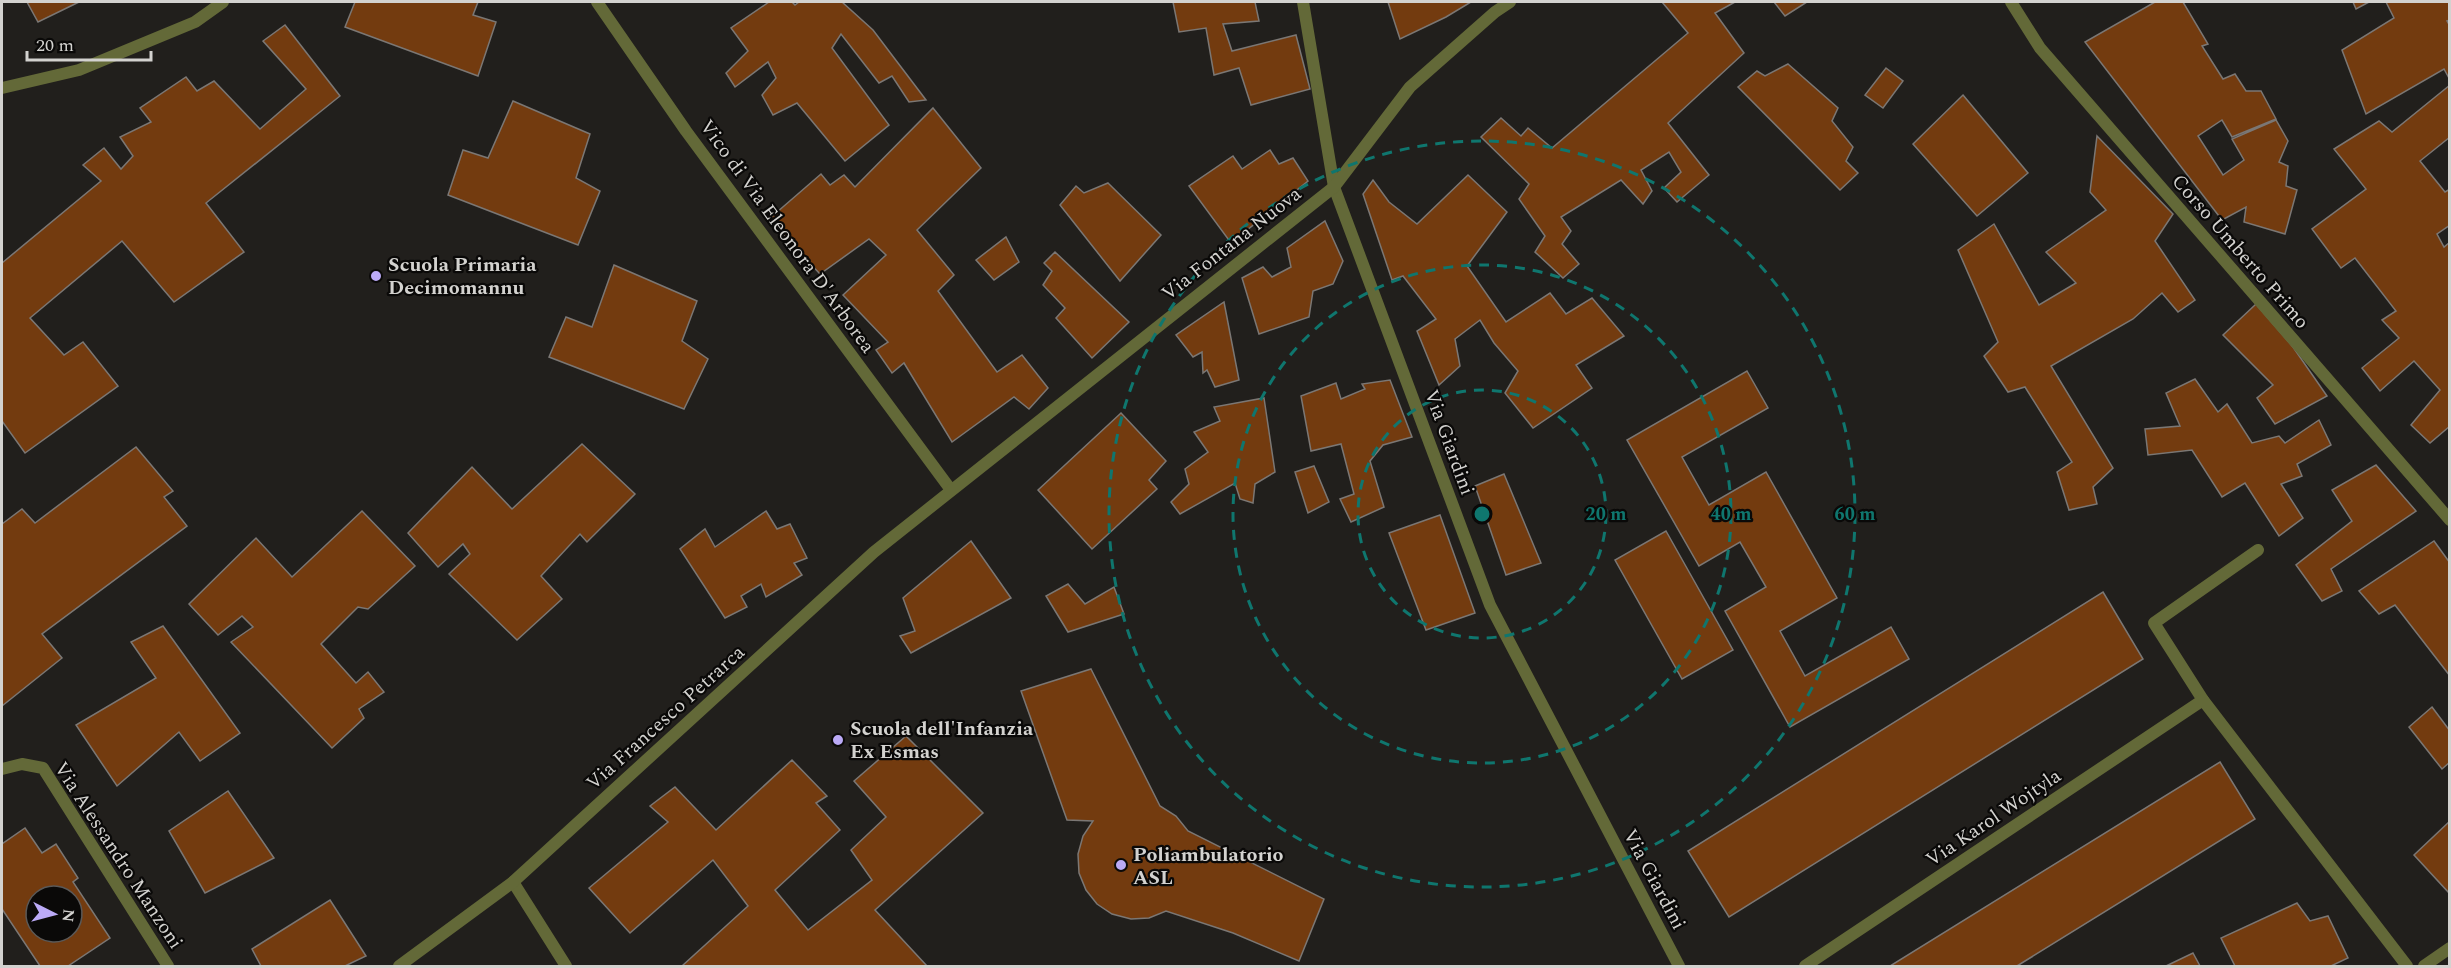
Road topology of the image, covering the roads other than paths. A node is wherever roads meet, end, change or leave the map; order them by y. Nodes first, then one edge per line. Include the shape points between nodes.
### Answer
1 (223, 2) edge
2 (597, 2) edge
3 (1303, 2) edge
4 (1510, 2) edge
5 (2011, 2) edge
6 (2, 88) edge
7 (1334, 187) junction
8 (951, 490) junction
9 (2450, 520) edge
10 (2258, 550) dead end
11 (2203, 700) junction
12 (2, 769) edge
13 (513, 882) junction
14 (2450, 948) edge
15 (168, 966) edge
16 (399, 966) edge
17 (566, 966) edge
18 (1679, 966) edge
19 (1805, 966) edge
20 (2407, 966) edge
21 (2424, 966) edge

1 - 6 street via 195,22 79,70
2 - 8 street, Vico di Via Eleonora D'Arborea via 686,132
3 - 7 street, Via Giardini
4 - 7 street, Via Fontana Nuova via 1410,87
5 - 9 street, Corso Umberto Primo via 2040,48
7 - 8 street, Via Fontana Nuova
7 - 18 street, Via Giardini via 1490,605
8 - 13 street, Via Francesco Petrarca via 874,552
10 - 11 street via 2154,623
11 - 19 street, Via Karol Wojtyla
11 - 20 street
12 - 15 street, Via Alessandro Manzoni via 22,764 43,768
13 - 16 street, Via Francesco Petrarca
13 - 17 street
14 - 21 street

